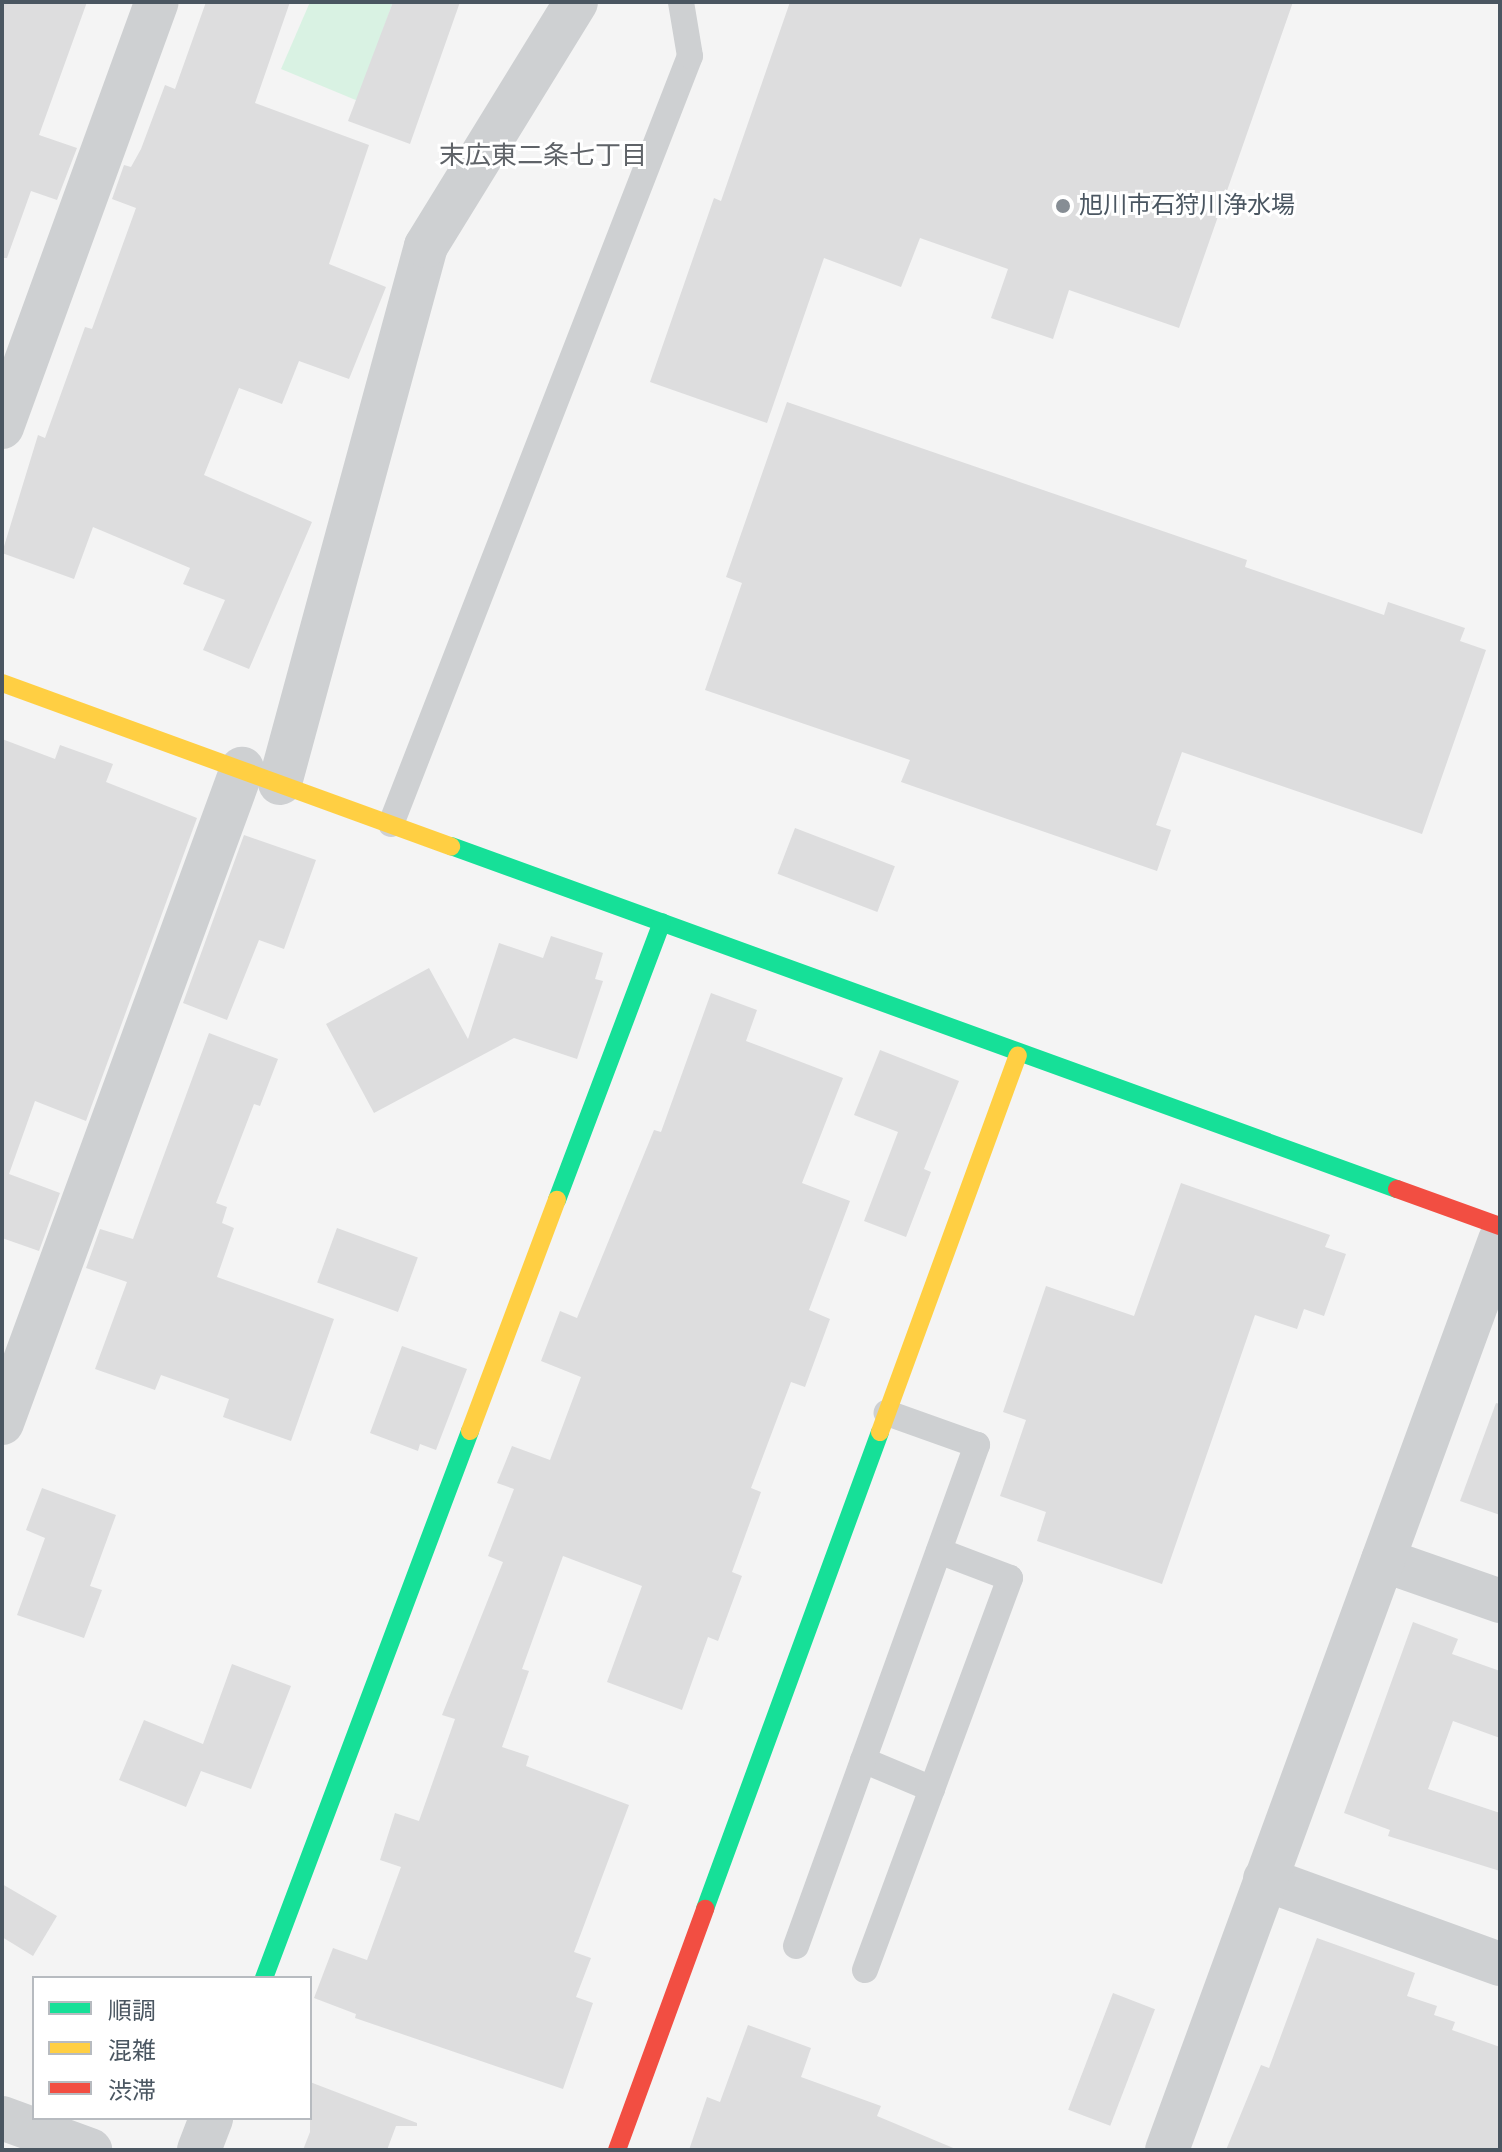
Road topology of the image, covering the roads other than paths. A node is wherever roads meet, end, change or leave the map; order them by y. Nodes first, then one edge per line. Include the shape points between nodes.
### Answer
1 (157, 2) edge
2 (681, 2) edge
3 (567, 4) edge
4 (2, 427) edge
5 (2, 683) edge
6 (261, 776) junction
7 (391, 824) junction
8 (662, 922) junction
9 (1018, 1055) junction
10 (1500, 1226) edge
11 (1500, 1240) edge
12 (887, 1413) junction
13 (2, 1423) edge
14 (939, 1551) junction
15 (1383, 1560) junction
16 (1500, 1601) edge
17 (863, 1760) junction
18 (932, 1789) junction
19 (1265, 1879) junction
20 (796, 1946) dead end
21 (1500, 1964) edge
22 (865, 1970) dead end
23 (265, 1976) edge
24 (2, 2118) edge
25 (210, 2120) edge
26 (90, 2150) edge
27 (199, 2150) edge
28 (617, 2150) edge
29 (1167, 2150) edge

1 - 4 street
2 - 7 lane via 690,56
3 - 6 street via 426,246
5 - 6 street
6 - 7 street
6 - 13 street
7 - 8 street
8 - 9 street
8 - 23 street
9 - 10 street
9 - 12 street
11 - 15 street
12 - 14 lane via 977,1445
12 - 28 street
14 - 17 lane
14 - 18 lane via 1010,1578
15 - 16 street
15 - 19 street
17 - 18 lane
17 - 20 lane
18 - 22 lane
19 - 21 street
19 - 29 street
24 - 26 street
25 - 27 street

